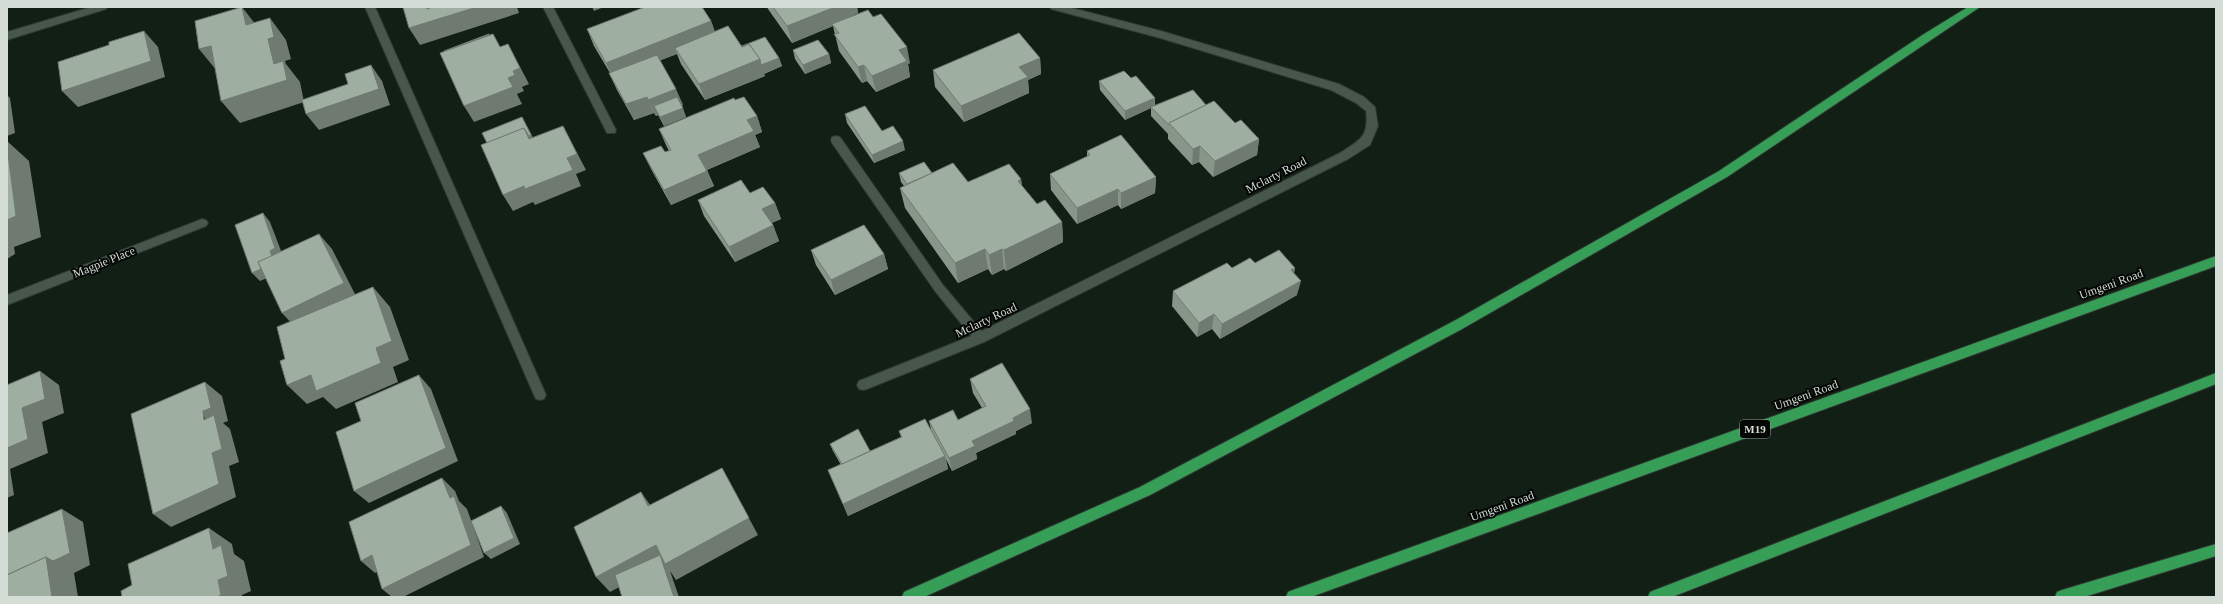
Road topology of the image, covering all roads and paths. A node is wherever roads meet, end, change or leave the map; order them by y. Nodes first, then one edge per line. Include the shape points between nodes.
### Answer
1 (102, 7) edge
2 (370, 7) edge
3 (548, 7) edge
4 (1055, 7) edge
5 (1975, 7) edge
6 (7, 36) edge
7 (611, 130) dead end
8 (836, 140) dead end
9 (202, 223) dead end
10 (2216, 261) edge
11 (7, 300) edge
12 (980, 338) junction
13 (2216, 378) edge
14 (863, 385) dead end
15 (540, 395) dead end
16 (2216, 550) edge
17 (909, 597) edge
18 (1293, 597) edge
19 (1655, 597) edge
20 (2062, 597) edge

1 - 6 street
2 - 15 street
3 - 7 street
4 - 12 street, Mclarty Road via 1335,86 1360,100 1371,110 1373,126 1366,142 1344,156
5 - 17 highway via 1723,174 1458,325 1145,490
8 - 12 street via 939,288
9 - 11 street, Magpie Place
10 - 18 highway, Umgeni Road / M19
12 - 14 street, Mclarty Road
13 - 19 highway
16 - 20 highway

